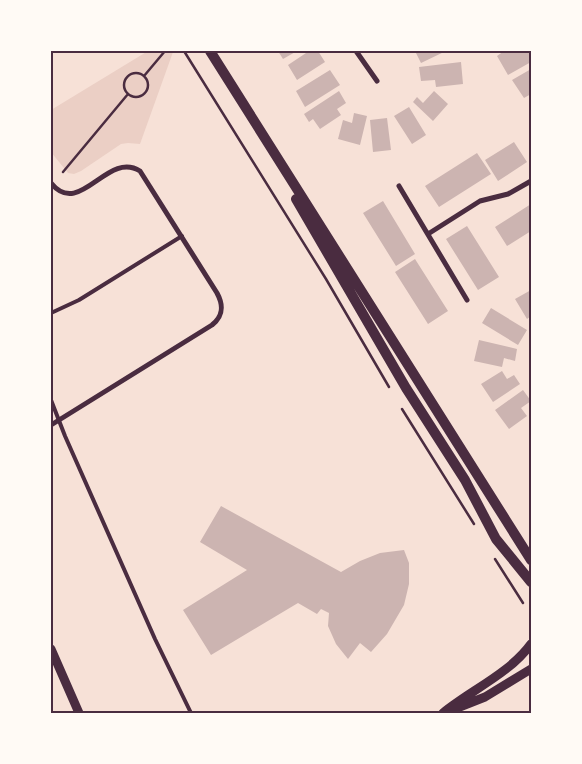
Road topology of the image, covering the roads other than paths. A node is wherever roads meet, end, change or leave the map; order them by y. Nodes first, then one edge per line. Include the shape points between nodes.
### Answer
1 (210, 51) edge
2 (356, 51) edge
3 (377, 81) dead end
4 (256, 126) junction
5 (531, 181) edge
6 (51, 183) edge
7 (399, 186) dead end
8 (428, 234) junction
9 (182, 236) junction
10 (468, 300) dead end
11 (51, 314) edge
12 (51, 400) edge
13 (59, 420) junction
14 (51, 425) edge
15 (531, 560) edge
16 (531, 582) edge
17 (531, 644) edge
18 (51, 649) edge
19 (531, 669) edge
20 (79, 713) edge
21 (191, 713) edge
22 (444, 713) edge

1 - 4 main road
2 - 3 street
4 - 15 main road
4 - 16 main road via 406,388 465,480 492,533
5 - 8 street via 508,194 480,202
6 - 9 street via 61,193 69,195 120,167 135,167 144,175
7 - 8 street
8 - 10 street
9 - 11 lane
9 - 13 street via 220,298 220,317
12 - 13 lane
13 - 14 street
13 - 21 lane
17 - 22 street via 512,663
18 - 20 street
19 - 22 street via 485,697

